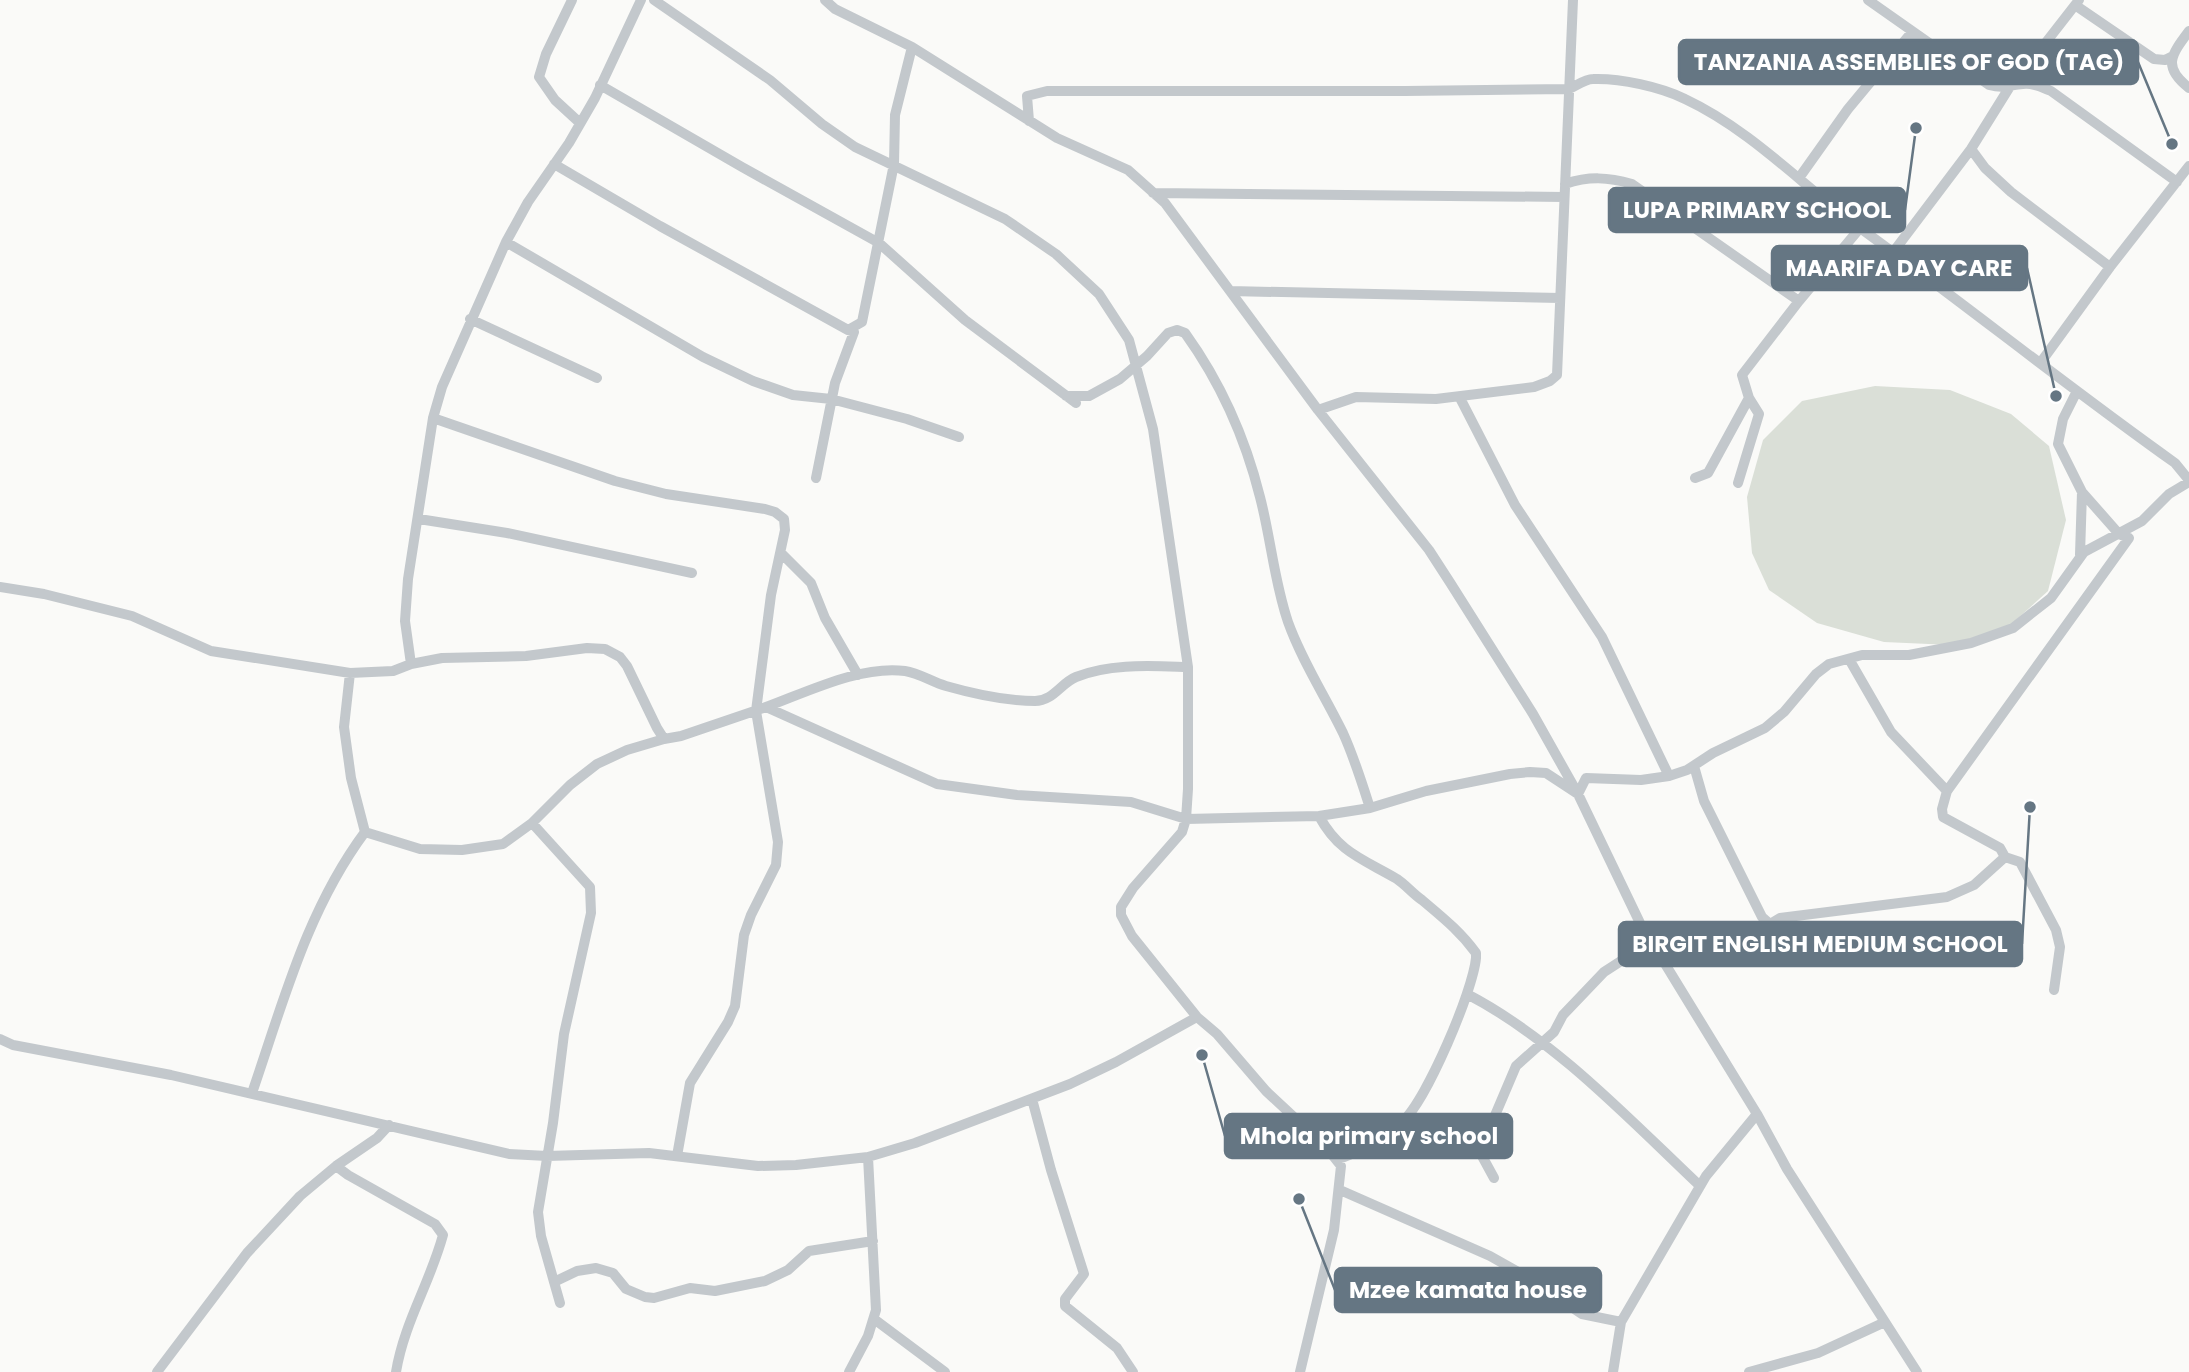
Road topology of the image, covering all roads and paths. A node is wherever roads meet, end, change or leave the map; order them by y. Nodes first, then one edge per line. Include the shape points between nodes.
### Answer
1 (572, 0) edge
2 (641, 0) edge
3 (654, 0) edge
4 (1573, 0) edge
5 (1868, 0) edge
6 (830, 1) edge
7 (2077, 3) edge
8 (2189, 31) edge
9 (1912, 32) junction
10 (912, 47) junction
11 (2173, 56) junction
12 (2154, 59) junction
13 (2179, 80) junction
14 (2021, 84) junction
15 (600, 85) junction
16 (2009, 88) junction
17 (2189, 88) edge
18 (1569, 89) junction
19 (1029, 121) junction
20 (580, 123) junction
21 (1971, 149) junction
22 (554, 164) junction
23 (894, 164) junction
24 (2189, 166) edge
25 (1799, 178) junction
26 (2177, 182) junction
27 (1565, 184) junction
28 (1153, 192) junction
29 (1564, 197) junction
30 (1860, 228) junction
31 (506, 242) junction
32 (879, 243) junction
33 (1894, 251) junction
34 (2109, 267) junction
35 (1230, 291) junction
36 (1560, 298) junction
37 (1799, 301) junction
38 (470, 319) junction
39 (848, 330) junction
40 (2041, 362) junction
41 (1137, 366) junction
42 (597, 378) dead end
43 (2077, 391) junction
44 (1066, 396) junction
45 (1460, 397) junction
46 (1749, 398) junction
47 (831, 400) junction
48 (1076, 403) dead end
49 (1318, 410) junction
50 (433, 418) junction
51 (959, 437) dead end
52 (816, 478) dead end
53 (1695, 478) dead end
54 (2189, 481) edge
55 (1738, 483) dead end
56 (2082, 492) junction
57 (419, 519) junction
58 (2142, 521) junction
59 (2119, 534) junction
60 (2129, 538) junction
61 (780, 553) junction
62 (2080, 555) junction
63 (692, 573) dead end
64 (0, 587) edge
65 (1849, 659) junction
66 (411, 664) junction
67 (1188, 667) junction
68 (350, 673) junction
69 (858, 675) junction
70 (761, 709) junction
71 (664, 738) junction
72 (1694, 766) junction
73 (1669, 776) junction
74 (1947, 791) junction
75 (1578, 794) junction
76 (1370, 808) junction
77 (1319, 816) junction
78 (1186, 819) junction
79 (532, 823) junction
80 (365, 832) junction
81 (2005, 857) junction
82 (1770, 924) junction
83 (1653, 945) junction
84 (2054, 990) dead end
85 (1467, 994) junction
86 (1197, 1017) junction
87 (0, 1039) edge
88 (1544, 1042) junction
89 (252, 1093) junction
90 (1032, 1099) junction
91 (1757, 1114) junction
92 (389, 1125) junction
93 (547, 1156) junction
94 (677, 1156) junction
95 (868, 1157) junction
96 (1337, 1159) junction
97 (336, 1166) junction
98 (1494, 1178) dead end
99 (1700, 1186) junction
100 (1340, 1189) junction
101 (873, 1241) junction
102 (554, 1283) junction
103 (560, 1303) dead end
104 (874, 1319) junction
105 (1621, 1322) junction
106 (1885, 1322) junction
107 (157, 1372) edge
108 (396, 1372) edge
109 (849, 1372) edge
110 (945, 1372) edge
111 (1133, 1372) edge
112 (1300, 1372) edge
113 (1613, 1372) edge
114 (1749, 1372) edge
115 (1917, 1372) edge

1 - 20 street via 539,77
2 - 15 street
3 - 23 street via 770,80 855,147
4 - 18 street
5 - 9 street
6 - 10 street
7 - 12 street
7 - 14 street via 2040,50
8 - 11 street
9 - 16 street via 1989,85
9 - 25 street
10 - 19 street
10 - 23 street via 895,115
11 - 12 street
11 - 13 street via 2171,67
12 - 13 street
13 - 17 street
14 - 16 street
14 - 26 street via 2051,91
15 - 20 street
15 - 32 street
16 - 21 street
18 - 19 street via 1047,91 1027,96
18 - 25 street via 1591,79 1647,85 1684,98 1725,121
18 - 27 street
19 - 28 street via 1128,170
20 - 22 street
21 - 33 street
21 - 34 street via 2011,192
22 - 31 street
22 - 39 street
23 - 32 street
23 - 41 street via 1005,219 1056,254 1099,294 1129,340
24 - 26 street
25 - 30 street
26 - 34 street
27 - 29 street
27 - 37 street via 1580,178 1632,184
28 - 29 street
28 - 35 street
29 - 36 street
30 - 33 street
30 - 37 street
31 - 38 street
31 - 47 street via 752,381 793,395
32 - 39 street via 862,322
32 - 44 street via 965,320
33 - 40 street
34 - 40 street
35 - 36 street
35 - 49 street
36 - 45 street via 1556,375 1550,381
37 - 46 street via 1742,375
38 - 42 street
38 - 50 street
39 - 47 street via 854,332
40 - 43 street
41 - 44 street via 1089,396
41 - 67 street via 1153,429
41 - 76 street via 1168,333 1177,330 1185,333 1215,377 1242,437 1261,499 1289,625 1343,733
43 - 54 street via 2175,463
43 - 56 street via 2063,419 2058,444
44 - 48 street
45 - 49 street via 1356,397
45 - 73 street via 1515,505 1602,637
46 - 53 street via 1708,473
46 - 55 street via 1759,414
47 - 51 street
47 - 52 street
49 - 75 street via 1429,550
50 - 57 street
50 - 61 street via 615,481 775,512 786,523
54 - 58 street
56 - 59 street
56 - 62 street
57 - 63 street
57 - 66 street via 405,621
58 - 59 street
58 - 60 street
59 - 60 street
59 - 62 street
60 - 74 street
61 - 69 street via 811,583
61 - 70 street via 771,595
62 - 65 street via 2051,598 2012,628 1971,643 1909,655
64 - 68 street via 132,616 211,651
65 - 72 street via 1822,668 1765,728
65 - 74 street via 1891,732
66 - 68 street via 393,671
66 - 71 street via 453,657 605,649 627,666
67 - 69 street via 1131,666 1087,674 1074,677 1038,701 992,697 906,671
67 - 78 street
68 - 80 street via 344,727
69 - 70 street
70 - 71 street
70 - 78 street via 937,784 1017,795 1131,802
70 - 94 street via 778,860 748,923 733,1013 690,1083
71 - 79 street via 597,764
72 - 73 street
72 - 82 street via 1704,801
73 - 75 street via 1633,781 1586,778
74 - 81 street via 1944,817 2000,848
75 - 76 street via 1546,773 1530,772 1426,791
75 - 83 street
76 - 77 street
77 - 78 street
77 - 85 street via 1340,846 1399,881 1465,937 1476,953
78 - 86 street via 1178,839 1133,888 1121,915 1132,936
79 - 80 street via 503,844 463,850 420,849
79 - 93 street via 592,892 564,1034
80 - 89 street via 337,875 296,959
81 - 82 street via 1974,885 1947,897 1780,918
81 - 84 street via 2020,862 2056,930 2060,947
82 - 83 street via 1688,951
83 - 88 street via 1604,972
83 - 91 street
85 - 88 street
85 - 96 street via 1439,1061 1404,1120 1352,1155
86 - 90 street via 1116,1062
86 - 96 street
87 - 89 street
88 - 98 street via 1516,1066 1483,1140 1482,1156
88 - 99 street
89 - 92 street
90 - 95 street
90 - 111 street via 1084,1274 1065,1299 1065,1306 1117,1348
91 - 99 street
91 - 106 street
92 - 93 street via 509,1154
92 - 97 street
93 - 94 street
93 - 102 street via 538,1217
94 - 95 street via 758,1166
95 - 101 street
96 - 100 street
97 - 107 street via 300,1196 247,1253
97 - 108 street via 435,1224 443,1235 407,1327
99 - 105 street
100 - 105 street via 1490,1256 1582,1314
100 - 112 street
101 - 102 street via 809,1251 788,1270 765,1281 715,1291 690,1288 645,1297 626,1289 613,1273 596,1268 577,1271
101 - 104 street
102 - 103 street
104 - 109 street
104 - 110 street
105 - 113 street
106 - 114 street via 1818,1353
106 - 115 street

